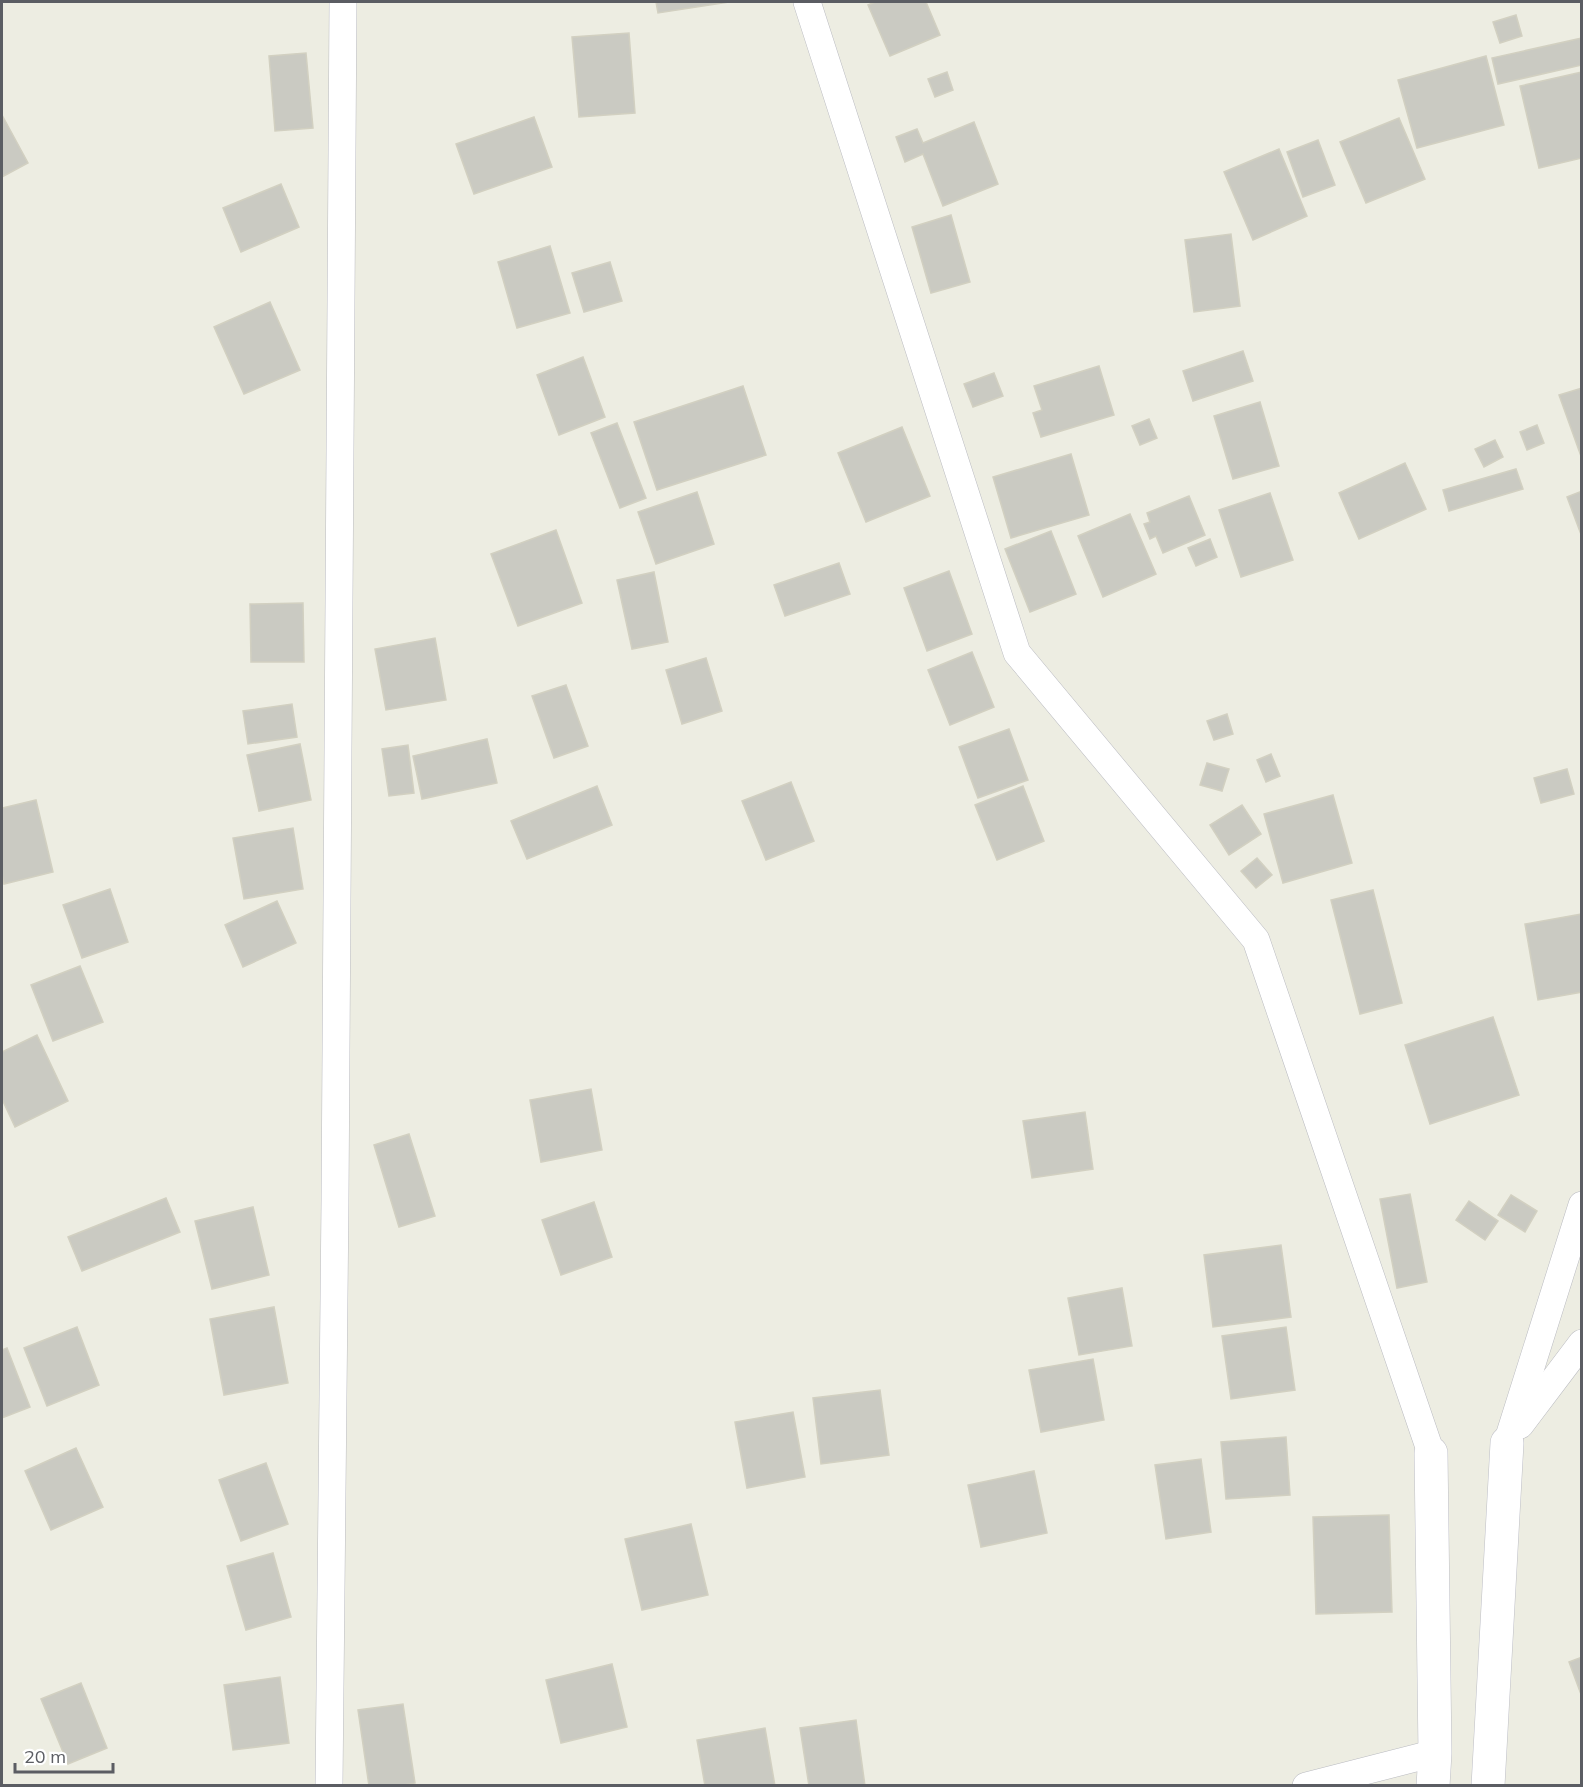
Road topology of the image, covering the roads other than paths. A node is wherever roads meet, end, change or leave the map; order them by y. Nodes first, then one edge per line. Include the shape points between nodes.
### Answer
1 (343, 2) edge
2 (807, 2) edge
3 (1581, 1205) edge
4 (1581, 1343) edge
5 (1507, 1443) junction
6 (1431, 1453) joint
7 (1435, 1753) junction
8 (329, 1785) edge
9 (1306, 1785) edge
10 (1433, 1785) edge
11 (1488, 1785) edge

1 - 8 street
2 - 6 street via 1017,653 1256,940
3 - 5 street
4 - 5 street
5 - 11 main road
6 - 7 main road
7 - 9 street
7 - 10 main road

